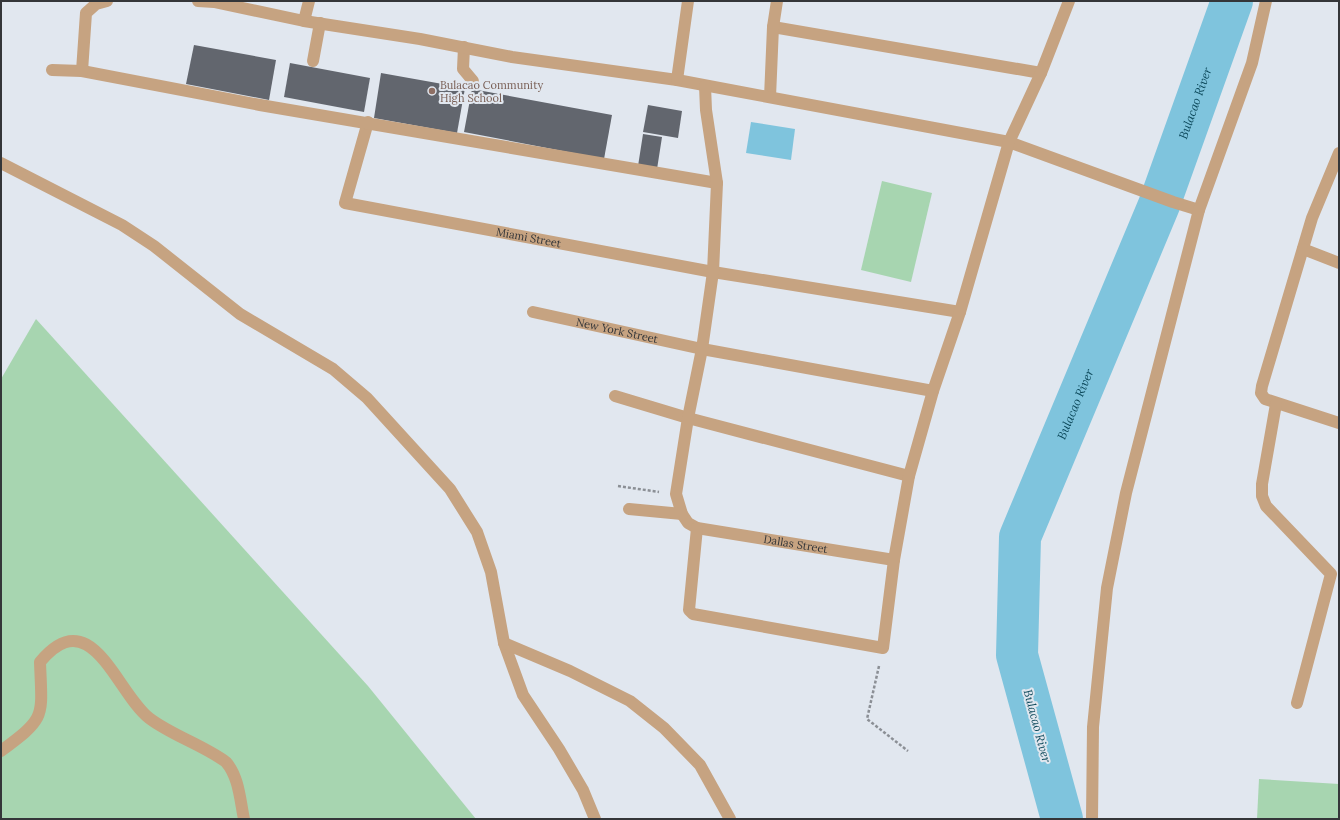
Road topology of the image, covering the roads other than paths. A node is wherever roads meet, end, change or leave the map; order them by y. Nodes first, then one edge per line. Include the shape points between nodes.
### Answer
1 (107, 1) edge
2 (198, 1) edge
3 (309, 1) edge
4 (688, 1) edge
5 (777, 1) edge
6 (1070, 1) edge
7 (1266, 1) edge
8 (304, 21) junction
9 (320, 23) junction
10 (773, 27) junction
11 (464, 48) junction
12 (313, 61) dead end
13 (52, 70) dead end
14 (82, 72) junction
15 (1040, 73) junction
16 (677, 80) junction
17 (473, 81) dead end
18 (705, 86) junction
19 (770, 97) junction
20 (368, 122) junction
21 (1009, 142) junction
22 (1339, 153) edge
23 (1, 163) edge
24 (717, 182) junction
25 (1199, 210) junction
26 (1303, 249) junction
27 (1339, 263) edge
28 (713, 272) junction
29 (532, 312) dead end
30 (960, 312) junction
31 (702, 349) junction
32 (932, 391) junction
33 (615, 396) dead end
34 (1276, 404) junction
35 (688, 418) junction
36 (1339, 423) edge
37 (909, 476) junction
38 (629, 509) dead end
39 (682, 514) junction
40 (697, 528) junction
41 (894, 560) junction
42 (1335, 577) edge
43 (504, 643) junction
44 (1297, 703) dead end
45 (1, 751) edge
46 (244, 819) edge
47 (595, 819) edge
48 (730, 819) edge
49 (1092, 819) edge

1 - 14 street via 96,4 86,13
2 - 8 street
3 - 8 street
4 - 16 street
5 - 10 street
6 - 15 street
7 - 25 street via 1252,63
8 - 9 street
9 - 11 street
9 - 12 street
10 - 15 street
10 - 19 street
11 - 16 street
11 - 17 street via 463,69
13 - 14 street
14 - 20 street
15 - 21 street
16 - 18 street
18 - 19 street
18 - 24 street
19 - 21 street
20 - 24 street
20 - 28 street, Miami Street via 345,204
21 - 25 street
21 - 30 street
22 - 26 street via 1312,218
23 - 43 street via 122,225 154,246 240,314 333,369 367,398 450,489 477,532 491,572
24 - 28 street
25 - 49 street via 1126,493 1107,588 1093,727
26 - 27 street
26 - 34 street via 1262,386 1261,393 1265,399
28 - 30 street, Miami Street
28 - 31 street
29 - 31 street, New York Street
30 - 32 street
31 - 32 street, New York Street
31 - 35 street
32 - 37 street
33 - 35 street
34 - 36 street
34 - 42 street via 1262,496 1266,506
35 - 37 street
35 - 39 street via 676,494
37 - 41 street
38 - 39 street
39 - 40 street via 688,523
40 - 41 street, Dallas Street
40 - 41 street via 689,610 693,614 883,648
42 - 44 street
43 - 47 street via 523,695 583,790
43 - 48 street via 570,671 630,701 664,728 700,765
45 - 46 street via 29,730 37,720 42,708 40,662 49,651 61,644 76,641 89,644 138,708 150,719 218,756 229,765 237,781

